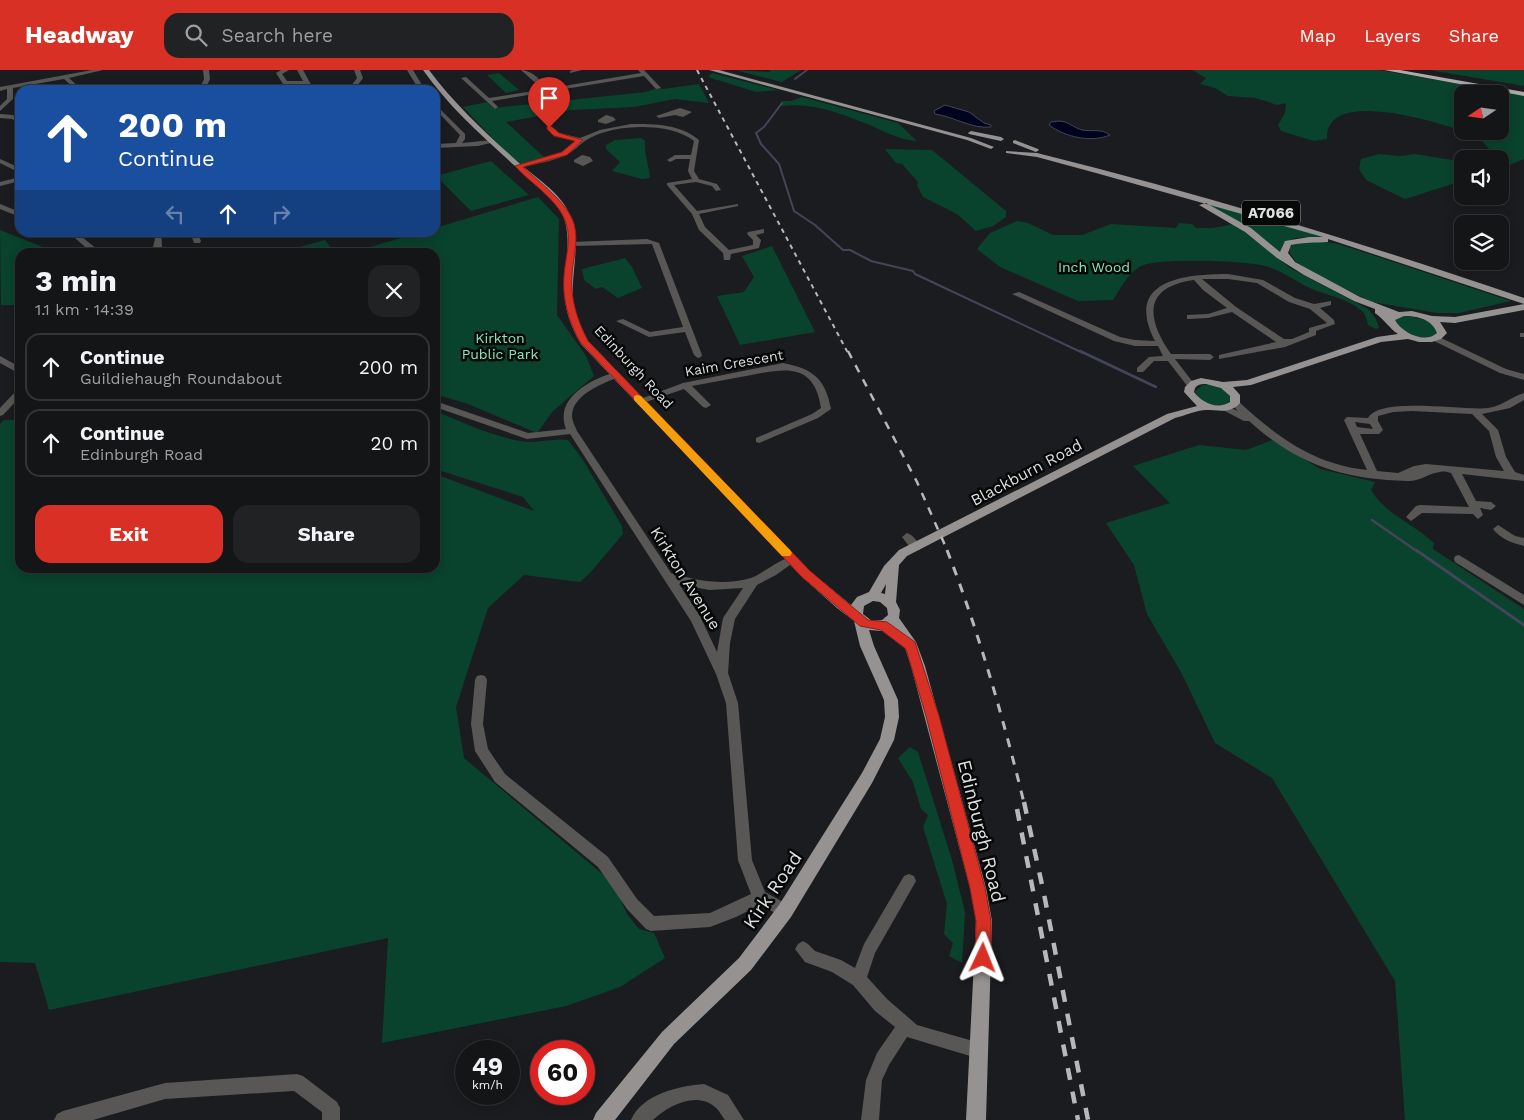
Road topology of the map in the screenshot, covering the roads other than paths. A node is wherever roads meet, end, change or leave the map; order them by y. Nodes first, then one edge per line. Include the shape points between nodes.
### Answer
1 (100, 70) edge
2 (206, 70) edge
3 (286, 70) edge
4 (300, 70) edge
5 (357, 70) edge
6 (410, 70) edge
7 (426, 70) edge
8 (524, 70) edge
9 (712, 70) edge
10 (1388, 70) edge
11 (1406, 70) edge
12 (42, 72) dead end
13 (644, 72) edge
14 (65, 77) junction
15 (471, 77) dead end
16 (46, 81) junction
17 (308, 82) junction
18 (22, 85) edge
19 (74, 85) edge
20 (204, 85) edge
21 (309, 85) edge
22 (355, 85) edge
23 (419, 85) edge
24 (436, 85) edge
25 (15, 86) edge
26 (10, 87) junction
27 (658, 88) dead end
28 (0, 89) edge
29 (440, 90) edge
30 (544, 90) junction
31 (1524, 92) edge
32 (822, 99) junction
33 (488, 100) junction
34 (494, 107) dead end
35 (0, 108) edge
36 (675, 113) dead end
37 (440, 114) edge
38 (0, 116) edge
39 (15, 118) edge
40 (608, 122) dead end
41 (656, 125) junction
42 (542, 126) dead end
43 (611, 130) junction
44 (1001, 139) junction
45 (580, 140) junction
46 (492, 142) junction
47 (1015, 142) junction
48 (458, 144) junction
49 (440, 146) edge
50 (669, 150) dead end
51 (999, 150) junction
52 (564, 153) junction
53 (694, 157) junction
54 (578, 158) dead end
55 (0, 161) edge
56 (518, 166) junction
57 (15, 168) edge
58 (15, 180) edge
59 (696, 180) junction
60 (0, 184) edge
61 (669, 184) junction
62 (1148, 184) junction
63 (658, 186) dead end
64 (718, 190) dead end
65 (736, 205) dead end
66 (0, 206) edge
67 (15, 213) edge
68 (695, 213) junction
69 (762, 231) dead end
70 (77, 237) edge
71 (195, 237) edge
72 (197, 241) dead end
73 (572, 244) junction
74 (91, 248) edge
75 (1386, 254) junction
76 (1295, 266) junction
77 (1196, 277) junction
78 (1016, 294) dead end
79 (1523, 300) edge
80 (1328, 302) dead end
81 (1313, 307) junction
82 (1233, 309) junction
83 (1190, 317) dead end
84 (1428, 319) junction
85 (1455, 320) junction
86 (620, 321) dead end
87 (1395, 321) junction
88 (689, 330) junction
89 (1440, 334) junction
90 (649, 335) junction
91 (1409, 336) junction
92 (1380, 339) junction
93 (1284, 343) junction
94 (1161, 344) junction
95 (649, 347) dead end
96 (698, 355) dead end
97 (1168, 357) junction
98 (1210, 357) dead end
99 (1222, 357) dead end
100 (0, 359) edge
101 (15, 368) edge
102 (1140, 370) dead end
103 (616, 375) junction
104 (1524, 377) edge
105 (1196, 383) junction
106 (1248, 383) junction
107 (686, 385) junction
108 (1222, 385) junction
109 (1191, 396) junction
110 (1524, 396) edge
111 (15, 397) edge
112 (1235, 399) junction
113 (640, 401) junction
114 (706, 405) dead end
115 (440, 406) edge
116 (1207, 406) junction
117 (1224, 408) junction
118 (1475, 412) junction
119 (0, 413) edge
120 (1173, 415) junction
121 (1255, 423) junction
122 (572, 431) junction
123 (759, 440) dead end
124 (1455, 470) junction
125 (1373, 473) junction
126 (1511, 475) junction
127 (1524, 478) edge
128 (1491, 506) dead end
129 (1476, 511) junction
130 (1410, 517) dead end
131 (1498, 529) dead end
132 (907, 537) dead end
133 (1524, 542) edge
134 (922, 544) junction
135 (1459, 559) dead end
136 (792, 560) junction
137 (896, 560) junction
138 (668, 576) junction
139 (753, 582) junction
140 (873, 596) junction
141 (1524, 601) edge
142 (890, 603) junction
143 (859, 613) junction
144 (884, 624) junction
145 (866, 646) junction
146 (722, 674) junction
147 (481, 680) dead end
148 (909, 881) dead end
149 (760, 897) junction
150 (785, 911) junction
151 (803, 949) dead end
152 (859, 978) junction
153 (905, 1026) junction
154 (980, 1050) junction
155 (331, 1114) edge
156 (63, 1120) edge
157 (604, 1120) edge
158 (640, 1120) edge
159 (735, 1120) edge
160 (870, 1120) edge
161 (976, 1120) edge

1 - 14 street
2 - 20 street
3 - 17 street via 279,74 285,83
4 - 17 street
5 - 22 street via 360,78
6 - 23 street
7 - 24 main road, Edinburgh Road
8 - 30 street
9 - 32 main road, A7066
10 - 31 highway
11 - 31 highway
12 - 16 street
13 - 27 street
13 - 30 street via 583,86
14 - 16 street
14 - 19 street
15 - 33 street via 462,78
16 - 18 street
17 - 21 street
25 - 26 street
26 - 28 street
26 - 35 street via 10,99
29 - 46 main road, Edinburgh Road
30 - 33 street
32 - 44 main road, A7066
32 - 51 main road, A7066
33 - 34 street
36 - 41 street via 658,113
37 - 48 street via 462,134
38 - 39 street
40 - 43 street
41 - 43 street
41 - 53 street via 692,134 697,141
42 - 45 street via 553,124 549,128 556,134
43 - 45 street
44 - 47 main road, A7066
44 - 51 main road via 990,142
45 - 52 street
46 - 48 street via 472,146
46 - 56 main road, Edinburgh Road
47 - 51 main road via 1019,149
47 - 79 main road, A7066 via 1302,222
48 - 49 street
50 - 53 street via 672,159
51 - 62 main road, A7066 via 1036,155
52 - 54 street
52 - 56 street
53 - 59 street via 691,171
55 - 57 street
56 - 73 main road, Edinburgh Road via 563,209 570,224
58 - 60 street
59 - 61 street
59 - 64 street via 715,185
61 - 63 street
61 - 68 street
62 - 75 main road, A7066
62 - 76 main road, A7066 via 1230,218
65 - 68 street
66 - 67 street
68 - 69 street via 702,228 727,256 756,246 757,240 751,234
70 - 74 street
71 - 72 street
73 - 88 street via 655,242
73 - 103 main road, Edinburgh Road via 568,301 575,325 584,342
75 - 76 main road, A7066 via 1326,240 1296,240 1288,243 1284,253
75 - 79 main road, A7066
76 - 87 main road, A7066 via 1370,304
77 - 81 street via 1255,280 1294,301
77 - 82 street
77 - 94 street via 1164,285 1150,303 1150,319
78 - 94 street via 1043,302 1117,339
79 - 85 main road
80 - 81 street
81 - 93 street via 1331,324
82 - 83 street
82 - 93 street
84 - 85 main road
84 - 87 main road via 1413,314
84 - 89 main road
85 - 89 main road
86 - 90 street
87 - 91 main road
87 - 92 main road
88 - 90 street
88 - 96 street
89 - 91 main road via 1425,340
89 - 104 street via 1464,352 1503,371
90 - 95 street
91 - 92 main road
92 - 106 main road
93 - 99 street
94 - 97 street
97 - 98 street
97 - 102 street via 1152,359
97 - 105 street
100 - 101 street
103 - 113 main road, Edinburgh Road
103 - 122 street, Kirkton Avenue via 598,382 569,406 566,416
105 - 108 main road
105 - 109 main road via 1189,392
106 - 108 main road
106 - 112 main road
107 - 113 street, Kaim Crescent
107 - 114 street
107 - 123 street, Kaim Crescent via 783,366 798,368 812,375 824,393 826,409
108 - 112 main road
109 - 116 main road
109 - 120 main road, Blackburn Road
110 - 118 street via 1512,404
111 - 119 street
112 - 117 main road
112 - 121 street
113 - 136 main road, Edinburgh Road
115 - 122 street via 527,436
116 - 117 main road
116 - 120 main road, Blackburn Road
117 - 121 street
118 - 125 street via 1400,407 1375,414 1372,417 1376,432 1354,430
118 - 126 street via 1493,430 1501,457
120 - 134 main road, Blackburn Road
121 - 125 street via 1318,462 1334,468
122 - 138 street, Kirkton Avenue
124 - 125 street via 1437,469 1415,477
124 - 126 street
124 - 129 street
126 - 127 street
128 - 129 street
129 - 130 street via 1420,509
131 - 133 street via 1512,539
132 - 134 street
134 - 137 main road, Blackburn Road
135 - 141 street
136 - 139 street
136 - 143 main road, Edinburgh Road via 826,592
137 - 140 main road, Blackburn Road
137 - 142 main road
138 - 139 street via 691,585 713,588
138 - 146 street, Kirkton Avenue via 696,620
139 - 146 street via 729,618
140 - 142 main road
140 - 143 main road via 864,598
142 - 144 main road via 895,611
143 - 144 main road via 870,625
143 - 145 main road, Kirk Road
144 - 145 main road via 870,634
144 - 154 main road, Edinburgh Road via 911,646 978,888 984,921
145 - 150 main road, Kirk Road via 891,700 892,717 887,740
146 - 149 street, Kirkton Avenue via 732,702 746,860
147 - 149 street via 477,724 482,751 500,778 603,862 632,904 651,924 710,920
148 - 152 street via 869,949
149 - 150 street
150 - 157 main road, Kirk Road via 745,964 668,1038
151 - 152 street via 810,957 836,965
152 - 153 street via 881,1005
153 - 154 street via 913,1032
153 - 160 street via 883,1059 874,1080
154 - 161 main road, Edinburgh Road
155 - 156 street via 297,1082 165,1091
158 - 159 street via 658,1104 681,1094 704,1092 722,1100

